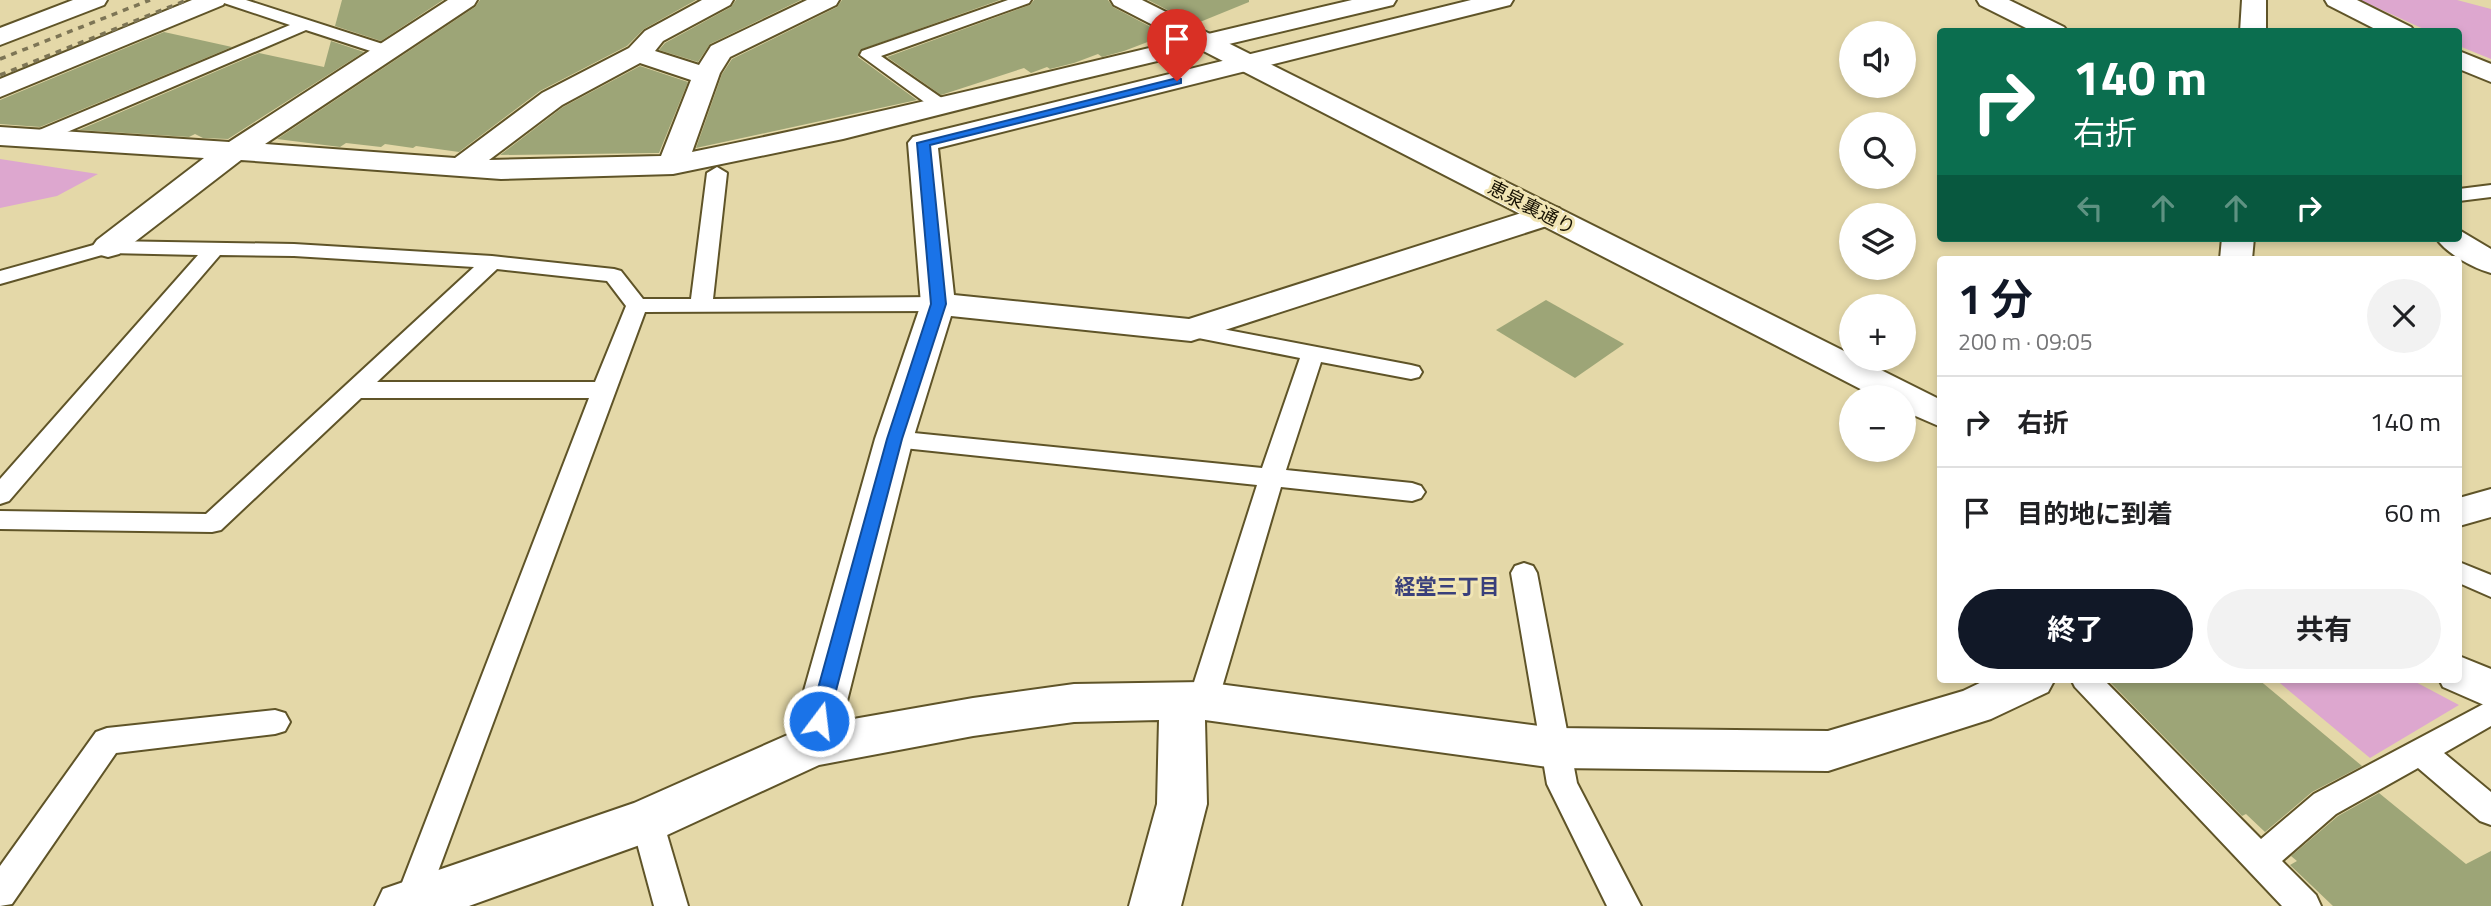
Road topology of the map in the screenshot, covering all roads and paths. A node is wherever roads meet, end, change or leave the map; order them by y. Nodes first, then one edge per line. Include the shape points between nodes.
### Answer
1 (95, 0) edge
2 (214, 0) edge
3 (230, 0) edge
4 (465, 0) edge
5 (721, 0) edge
6 (827, 0) edge
7 (1023, 0) edge
8 (1123, 0) edge
9 (1384, 0) edge
10 (1500, 0) edge
11 (1989, 0) edge
12 (2254, 0) edge
13 (2337, 0) edge
14 (306, 24) junction
15 (2047, 28) edge
16 (2253, 28) edge
17 (2394, 28) edge
18 (0, 37) edge
19 (1205, 42) junction
20 (386, 51) junction
21 (638, 54) junction
22 (2462, 61) edge
23 (1247, 64) junction
24 (707, 73) junction
25 (2491, 76) edge
26 (2462, 82) edge
27 (0, 89) edge
28 (940, 105) junction
29 (0, 135) edge
30 (32, 140) junction
31 (232, 153) junction
32 (673, 165) junction
33 (461, 167) junction
34 (717, 173) dead end
35 (2491, 191) edge
36 (2462, 195) edge
37 (1548, 215) junction
38 (2458, 242) edge
39 (108, 247) junction
40 (214, 250) junction
41 (492, 262) junction
42 (2491, 263) edge
43 (0, 278) edge
44 (939, 304) junction
45 (637, 306) junction
46 (701, 306) junction
47 (1191, 330) junction
48 (1313, 352) junction
49 (1411, 372) dead end
50 (354, 390) junction
51 (603, 390) junction
52 (1937, 413) edge
53 (894, 439) junction
54 (1271, 479) junction
55 (1412, 492) dead end
56 (0, 495) edge
57 (2491, 503) edge
58 (2462, 511) edge
59 (0, 520) edge
60 (1524, 573) dead end
61 (2462, 573) edge
62 (2491, 587) edge
63 (2462, 676) edge
64 (2024, 683) edge
65 (2089, 683) edge
66 (2491, 690) edge
67 (1192, 701) junction
68 (2491, 712) edge
69 (275, 722) dead end
70 (812, 746) junction
71 (1555, 748) junction
72 (2420, 751) junction
73 (2491, 811) edge
74 (647, 821) junction
75 (2259, 861) junction
76 (0, 893) edge
77 (405, 905) edge
78 (671, 906) edge
79 (1156, 906) edge
80 (1624, 906) edge
81 (2304, 906) edge

1 - 18 street
2 - 27 street
3 - 14 lane
4 - 20 street
5 - 21 street via 654,36
6 - 24 street via 720,52
7 - 28 lane via 868,55
8 - 19 street, 恵泉裏通り
9 - 19 street
10 - 23 street
11 - 15 street
12 - 16 street
13 - 17 street
14 - 20 lane
14 - 30 lane
19 - 23 street, 恵泉裏通り
19 - 28 street
20 - 31 street
21 - 24 street
21 - 33 street via 552,99
22 - 25 street
23 - 37 street, 恵泉裏通り
23 - 44 street via 923,143
24 - 32 street
25 - 26 street
28 - 32 street
29 - 30 street
30 - 31 street
31 - 33 street
31 - 39 street
32 - 33 street
34 - 46 lane
35 - 36 lane
37 - 47 street
37 - 52 street, 恵泉裏通り
38 - 42 street
39 - 40 lane
39 - 43 lane
40 - 41 lane
40 - 56 lane
41 - 45 lane via 614,275
41 - 50 lane
44 - 46 lane
44 - 47 street
44 - 53 street
45 - 46 lane
45 - 51 lane
47 - 48 lane
48 - 49 lane
48 - 54 lane
50 - 51 lane
50 - 59 lane via 212,523
51 - 77 lane
53 - 54 lane
53 - 70 street
54 - 55 lane
54 - 67 lane
57 - 58 street
60 - 71 lane
61 - 62 lane
63 - 66 street
64 - 71 street via 1975,706 1828,751
65 - 75 lane
67 - 70 street via 1073,703
67 - 71 street
67 - 79 street via 1182,804
68 - 72 lane
69 - 76 lane via 107,741
70 - 74 street
71 - 80 lane via 1562,784
72 - 73 lane
72 - 75 lane via 2325,804
74 - 77 street
74 - 78 lane
75 - 81 lane

